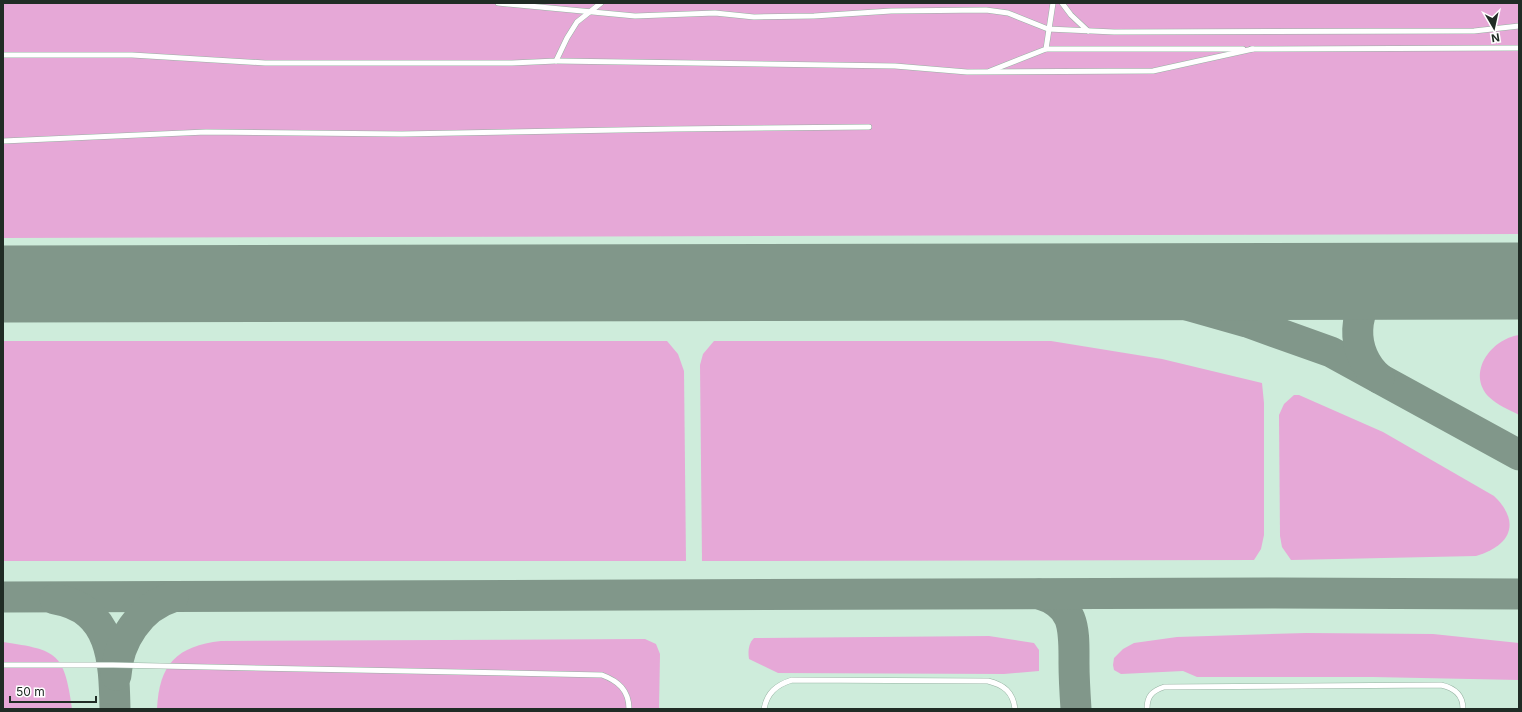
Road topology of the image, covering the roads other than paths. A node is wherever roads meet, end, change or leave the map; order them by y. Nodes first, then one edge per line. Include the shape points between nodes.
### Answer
1 (498, 3) edge
2 (600, 3) edge
3 (1053, 3) edge
4 (1062, 3) edge
5 (524, 4) edge
6 (590, 12) junction
7 (1519, 26) edge
8 (1048, 29) junction
9 (1088, 31) junction
10 (1519, 48) edge
11 (1046, 49) junction
12 (1253, 49) junction
13 (3, 55) edge
14 (556, 62) junction
15 (986, 72) junction
16 (869, 127) dead end
17 (3, 141) edge
18 (3, 665) edge
19 (629, 709) edge
20 (764, 709) edge
21 (1015, 709) edge
22 (1147, 709) edge
23 (1463, 709) edge

1 - 5 lane
2 - 6 lane
3 - 8 lane
4 - 9 lane
5 - 6 lane
6 - 8 lane via 635,16 715,13 754,17 986,10 1008,13
6 - 14 lane via 577,22
7 - 9 lane via 1474,31
8 - 9 lane
8 - 11 lane
10 - 12 lane
11 - 12 lane
11 - 15 lane
12 - 15 lane via 1153,71
13 - 14 lane via 132,55 265,63
14 - 15 lane via 895,66
16 - 17 lane via 402,134 206,132
18 - 19 lane via 602,675 613,679 626,692
20 - 21 lane via 767,698 775,688 792,680 988,682 1006,688 1014,700
22 - 23 lane via 1147,699 1154,690 1164,687 1339,685 1441,685 1451,688 1460,696

